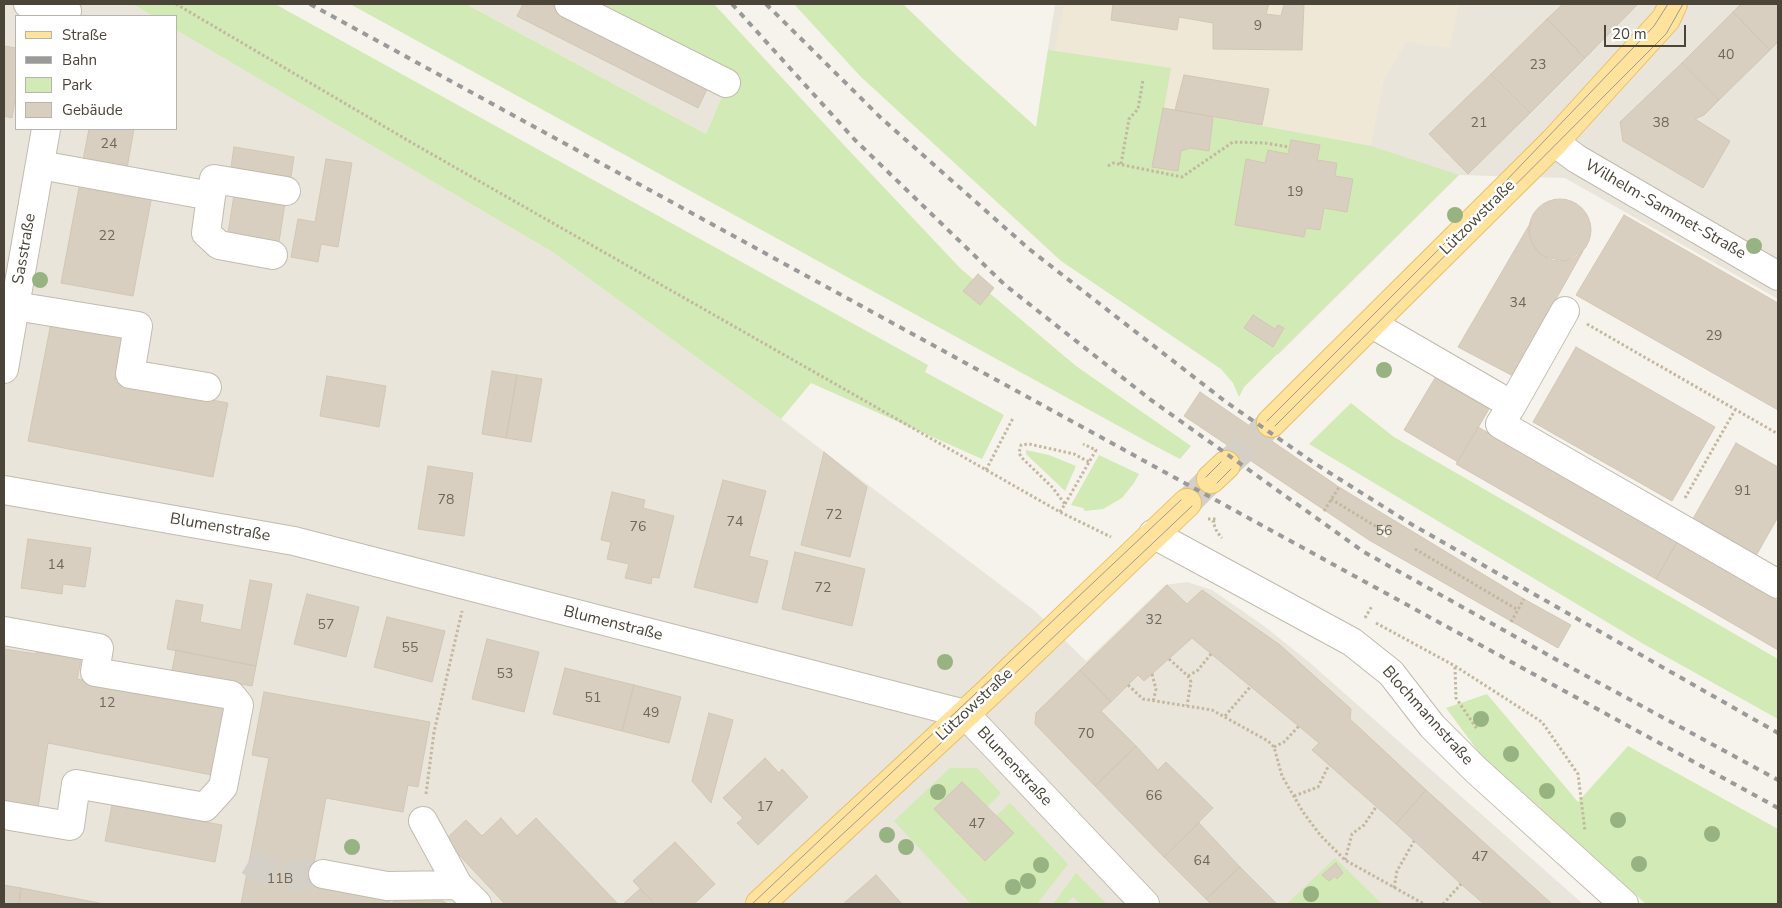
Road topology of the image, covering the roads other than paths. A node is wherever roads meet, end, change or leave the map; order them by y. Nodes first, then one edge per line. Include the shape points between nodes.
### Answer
1 (28, 4) edge
2 (569, 4) edge
3 (1673, 4) edge
4 (67, 10) edge
5 (726, 83) dead end
6 (46, 130) edge
7 (1554, 142) junction
8 (40, 164) junction
9 (286, 191) dead end
10 (211, 196) junction
11 (273, 255) dead end
12 (1778, 276) edge
13 (15, 306) junction
14 (1565, 311) road end
15 (1372, 324) junction
16 (4, 369) edge
17 (207, 388) dead end
18 (1512, 405) junction
19 (1271, 424) tunnel mouth
20 (4, 490) edge
21 (1186, 503) tunnel mouth
22 (1145, 542) junction
23 (1778, 584) edge
24 (4, 631) edge
25 (965, 714) junction
26 (4, 815) edge
27 (423, 821) road end
28 (323, 874) tunnel mouth
29 (460, 898) edge
30 (760, 904) edge
31 (1145, 904) edge
32 (1624, 904) edge

1 - 4 street
2 - 5 street
3 - 7 main road, Lützowstraße via 1666,19
6 - 8 street, Sasstraße
7 - 12 street, Wilhelm-Sammet-Straße via 1577,159
7 - 15 main road, Lützowstraße
8 - 10 street
8 - 13 street, Sasstraße
9 - 10 street via 214,179
10 - 11 street via 206,232 219,245
13 - 16 street, Sasstraße
13 - 17 street via 138,326 130,374
14 - 18 street
15 - 18 street
15 - 19 main road, Lützowstraße
18 - 23 street via 1500,424
20 - 25 street, Blumenstraße via 294,541
21 - 22 main road, Lützowstraße
22 - 25 main road, Lützowstraße
22 - 32 street, Blochmannstraße via 1352,642 1391,673 1445,739 1476,770
24 - 26 street via 99,648 95,672 231,696 239,705 223,787 205,807 76,784 70,826
25 - 30 main road, Lützowstraße
25 - 31 street, Blumenstraße
27 - 29 street
28 - 29 street

